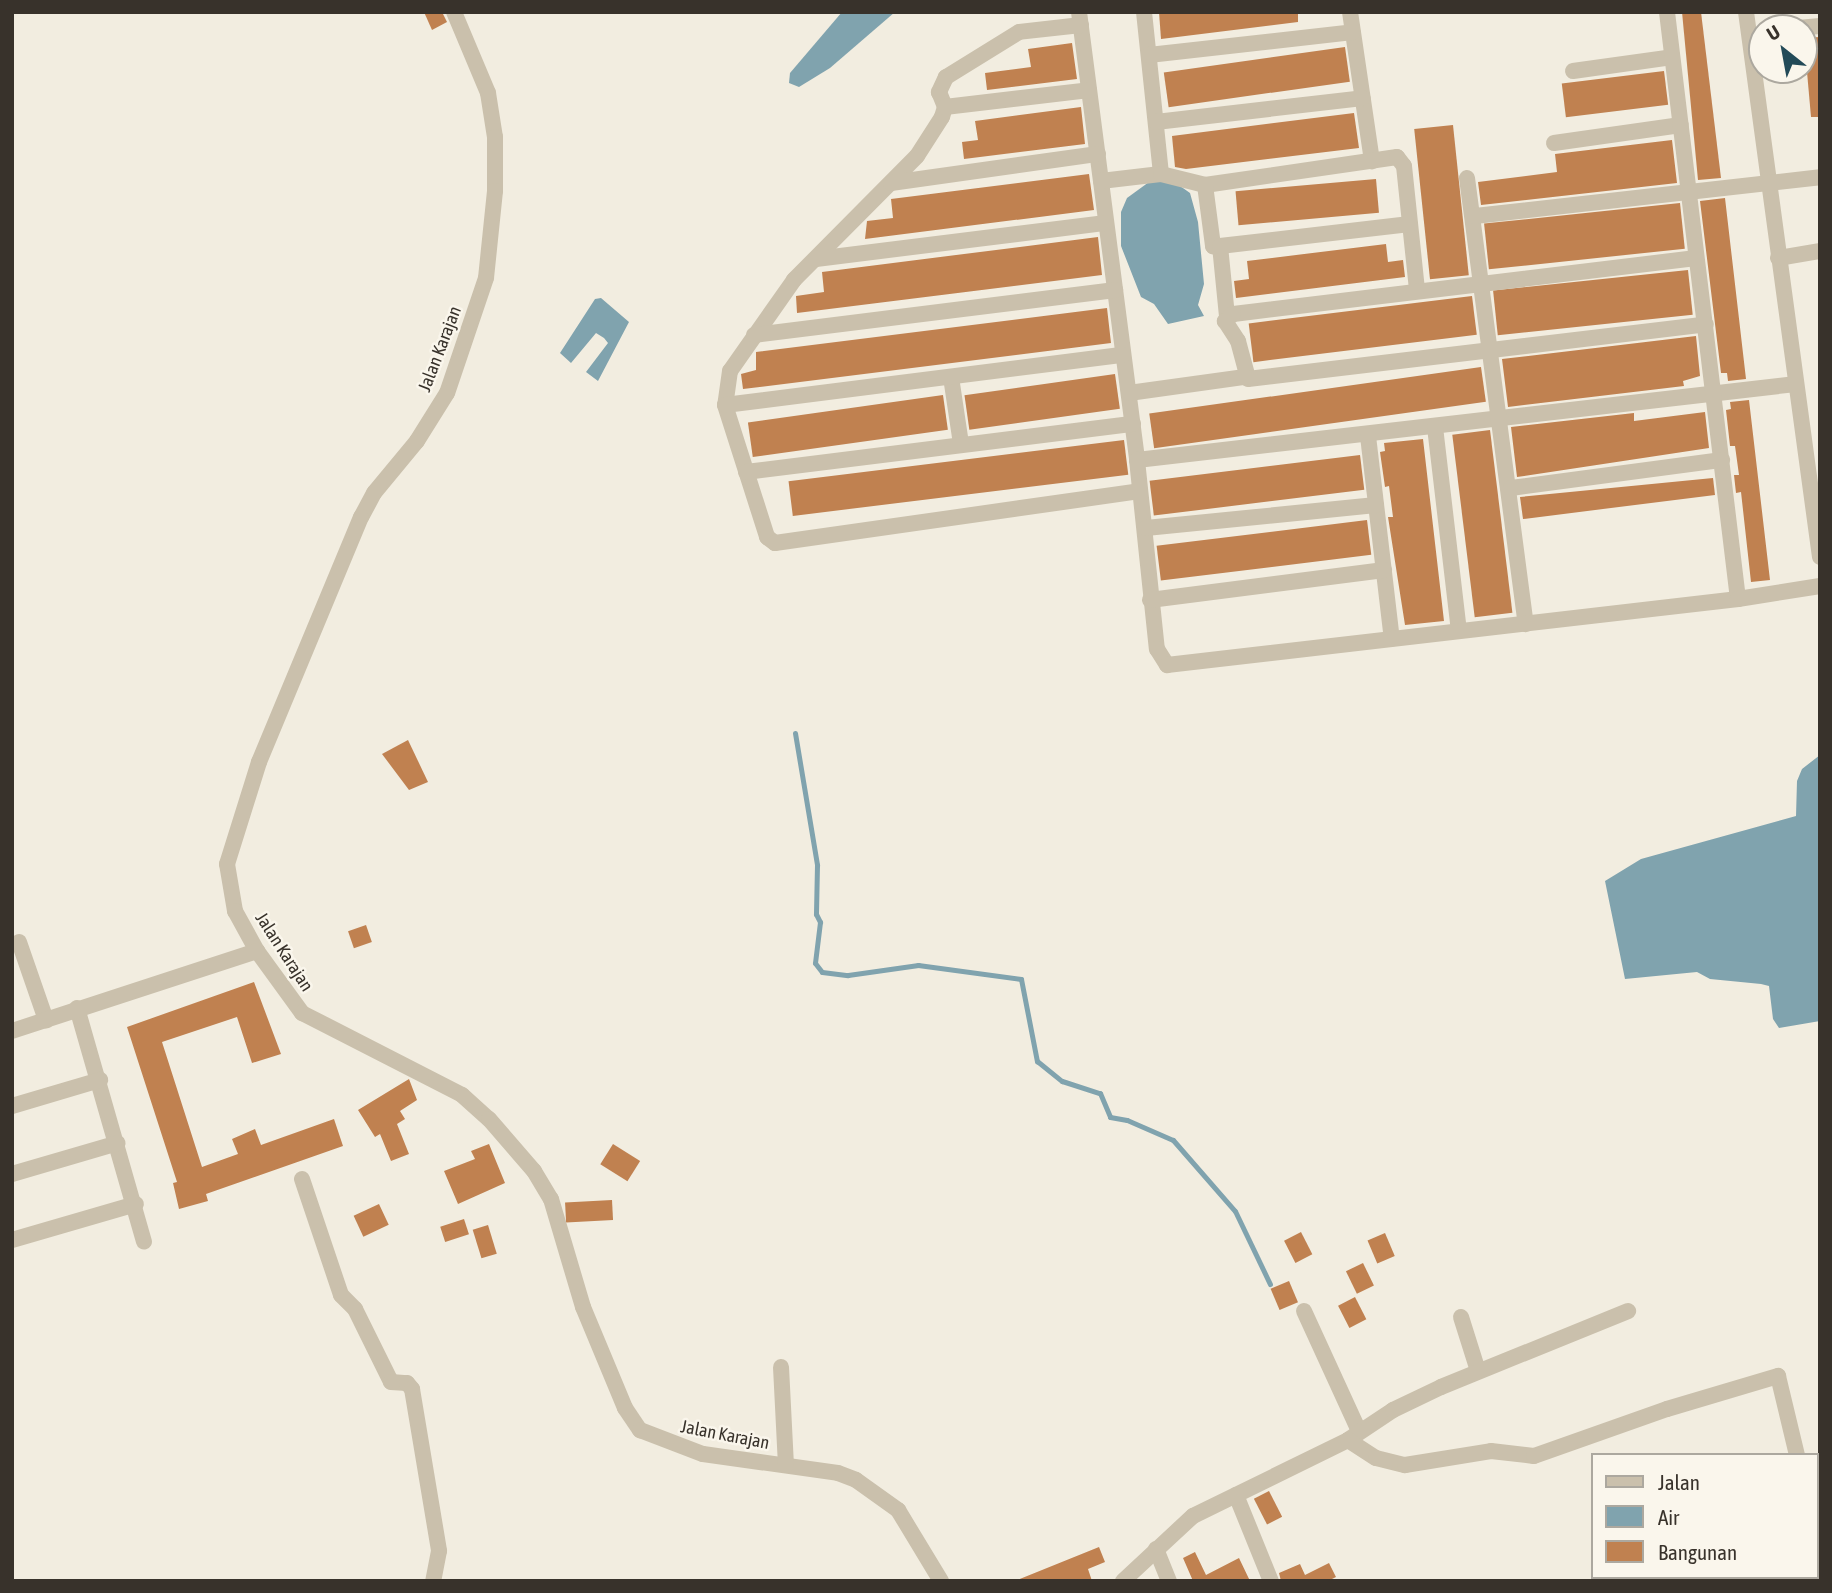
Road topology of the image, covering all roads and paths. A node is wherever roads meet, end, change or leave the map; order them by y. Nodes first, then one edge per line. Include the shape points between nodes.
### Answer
1 (454, 12) edge
2 (1144, 12) edge
3 (1350, 12) edge
4 (1667, 12) edge
5 (1080, 19) edge
6 (1353, 32) junction
7 (1149, 55) junction
8 (1672, 57) junction
9 (1573, 71) dead end
10 (1760, 84) edge
11 (1089, 90) junction
12 (1363, 97) junction
13 (945, 107) junction
14 (1156, 122) junction
15 (1681, 125) junction
16 (1554, 143) dead end
17 (1098, 154) junction
18 (1372, 161) junction
19 (1161, 174) junction
20 (1820, 177) edge
21 (1467, 178) dead end
22 (1101, 181) junction
23 (1768, 182) junction
24 (891, 183) junction
25 (1205, 185) junction
26 (1690, 191) junction
27 (1475, 216) junction
28 (1106, 223) junction
29 (1410, 223) junction
30 (1220, 246) junction
31 (1820, 251) edge
32 (1696, 258) junction
33 (1778, 258) junction
34 (816, 260) junction
35 (1482, 282) junction
36 (1115, 290) junction
37 (1416, 290) junction
38 (1227, 316) junction
39 (1706, 324) junction
40 (754, 335) junction
41 (1493, 349) junction
42 (1123, 355) junction
43 (951, 377) junction
44 (1245, 377) junction
45 (1796, 384) junction
46 (1129, 393) junction
47 (1714, 394) junction
48 (726, 405) junction
49 (1503, 418) junction
50 (1133, 424) junction
51 (1434, 427) junction
52 (1368, 436) junction
53 (961, 444) junction
54 (1137, 460) junction
55 (1722, 460) junction
56 (746, 472) junction
57 (1511, 488) junction
58 (1139, 491) junction
59 (1376, 505) junction
60 (1146, 528) junction
61 (1820, 557) edge
62 (1384, 570) junction
63 (1820, 586) edge
64 (1738, 599) junction
65 (1150, 600) junction
66 (1526, 624) junction
67 (1459, 631) junction
68 (1392, 639) junction
69 (19, 942) dead end
70 (257, 951) junction
71 (77, 1008) junction
72 (46, 1020) junction
73 (12, 1031) edge
74 (100, 1080) junction
75 (12, 1106) edge
76 (117, 1143) junction
77 (12, 1174) edge
78 (302, 1179) dead end
79 (136, 1204) junction
80 (12, 1240) edge
81 (144, 1242) dead end
82 (1304, 1311) dead end
83 (1628, 1311) dead end
84 (1461, 1317) dead end
85 (781, 1367) dead end
86 (1478, 1371) junction
87 (1353, 1436) junction
88 (1797, 1453) edge
89 (786, 1465) junction
90 (1236, 1495) junction
91 (1156, 1549) junction
92 (433, 1581) edge
93 (941, 1581) edge
94 (1124, 1581) edge
95 (1169, 1581) edge
96 (1272, 1581) edge

1 - 70 street, Jalan Karajan via 488,93 495,136 486,278 447,393 361,517 231,839 228,890
2 - 7 street
3 - 6 street
4 - 8 street
5 - 11 street
5 - 13 street via 1019,32 961,66 940,86
6 - 7 street
6 - 12 street
7 - 14 street
8 - 9 street
8 - 15 street
10 - 23 street
11 - 13 street
11 - 17 street
12 - 14 street
12 - 18 street
13 - 24 street via 917,156
14 - 19 street
15 - 16 street
15 - 26 street
17 - 22 street
17 - 24 street
18 - 25 street
18 - 29 street via 1397,157 1404,166
19 - 22 street
19 - 25 street
20 - 23 street
21 - 27 street
22 - 28 street
23 - 26 street
23 - 33 street
24 - 34 street
25 - 30 street via 1213,246
26 - 27 street
26 - 32 street
27 - 35 street
28 - 34 street
28 - 36 street
29 - 30 street
29 - 37 street
30 - 38 street
31 - 33 street
32 - 35 street
32 - 39 street
33 - 45 street
34 - 40 street via 794,280
35 - 37 street
35 - 41 street
36 - 40 street
36 - 42 street
37 - 38 street
38 - 44 street via 1225,322 1238,341
39 - 41 street
39 - 47 street
40 - 48 street via 730,371
41 - 44 street
41 - 49 street
42 - 43 street
42 - 46 street
43 - 48 street
43 - 53 street
44 - 46 street
45 - 47 street
45 - 61 street
46 - 50 street
47 - 49 street
47 - 55 street
48 - 56 street
49 - 51 street
49 - 57 street
50 - 53 street
50 - 54 street
51 - 52 street
51 - 67 street
52 - 54 street
52 - 59 street
53 - 56 street
54 - 58 street
55 - 57 street
55 - 64 street
56 - 58 street via 767,537 775,544
57 - 66 street
58 - 60 street
59 - 60 street
59 - 62 street
60 - 65 street
62 - 65 street
62 - 68 street
63 - 64 street
64 - 66 street
65 - 68 street via 1157,649 1167,665
66 - 67 street
67 - 68 street
69 - 72 street
70 - 71 street
70 - 89 street, Jalan Karajan via 302,1013 462,1095 534,1171 551,1199 583,1307 625,1408 640,1430 703,1454
71 - 72 street
71 - 74 street
72 - 73 street
74 - 75 street
74 - 76 street
76 - 77 street
76 - 79 street
78 - 92 street via 341,1295 355,1309 391,1382 407,1383 412,1389 439,1551
79 - 80 street
79 - 81 street
82 - 87 street
83 - 86 street
84 - 86 street
85 - 89 street
86 - 87 street via 1393,1410
87 - 88 street via 1376,1458 1405,1465 1491,1451 1534,1456 1667,1409 1778,1377
87 - 90 street
89 - 93 street, Jalan Karajan via 838,1473 887,1499
90 - 91 street via 1193,1516
90 - 96 street
91 - 94 street
91 - 95 street

